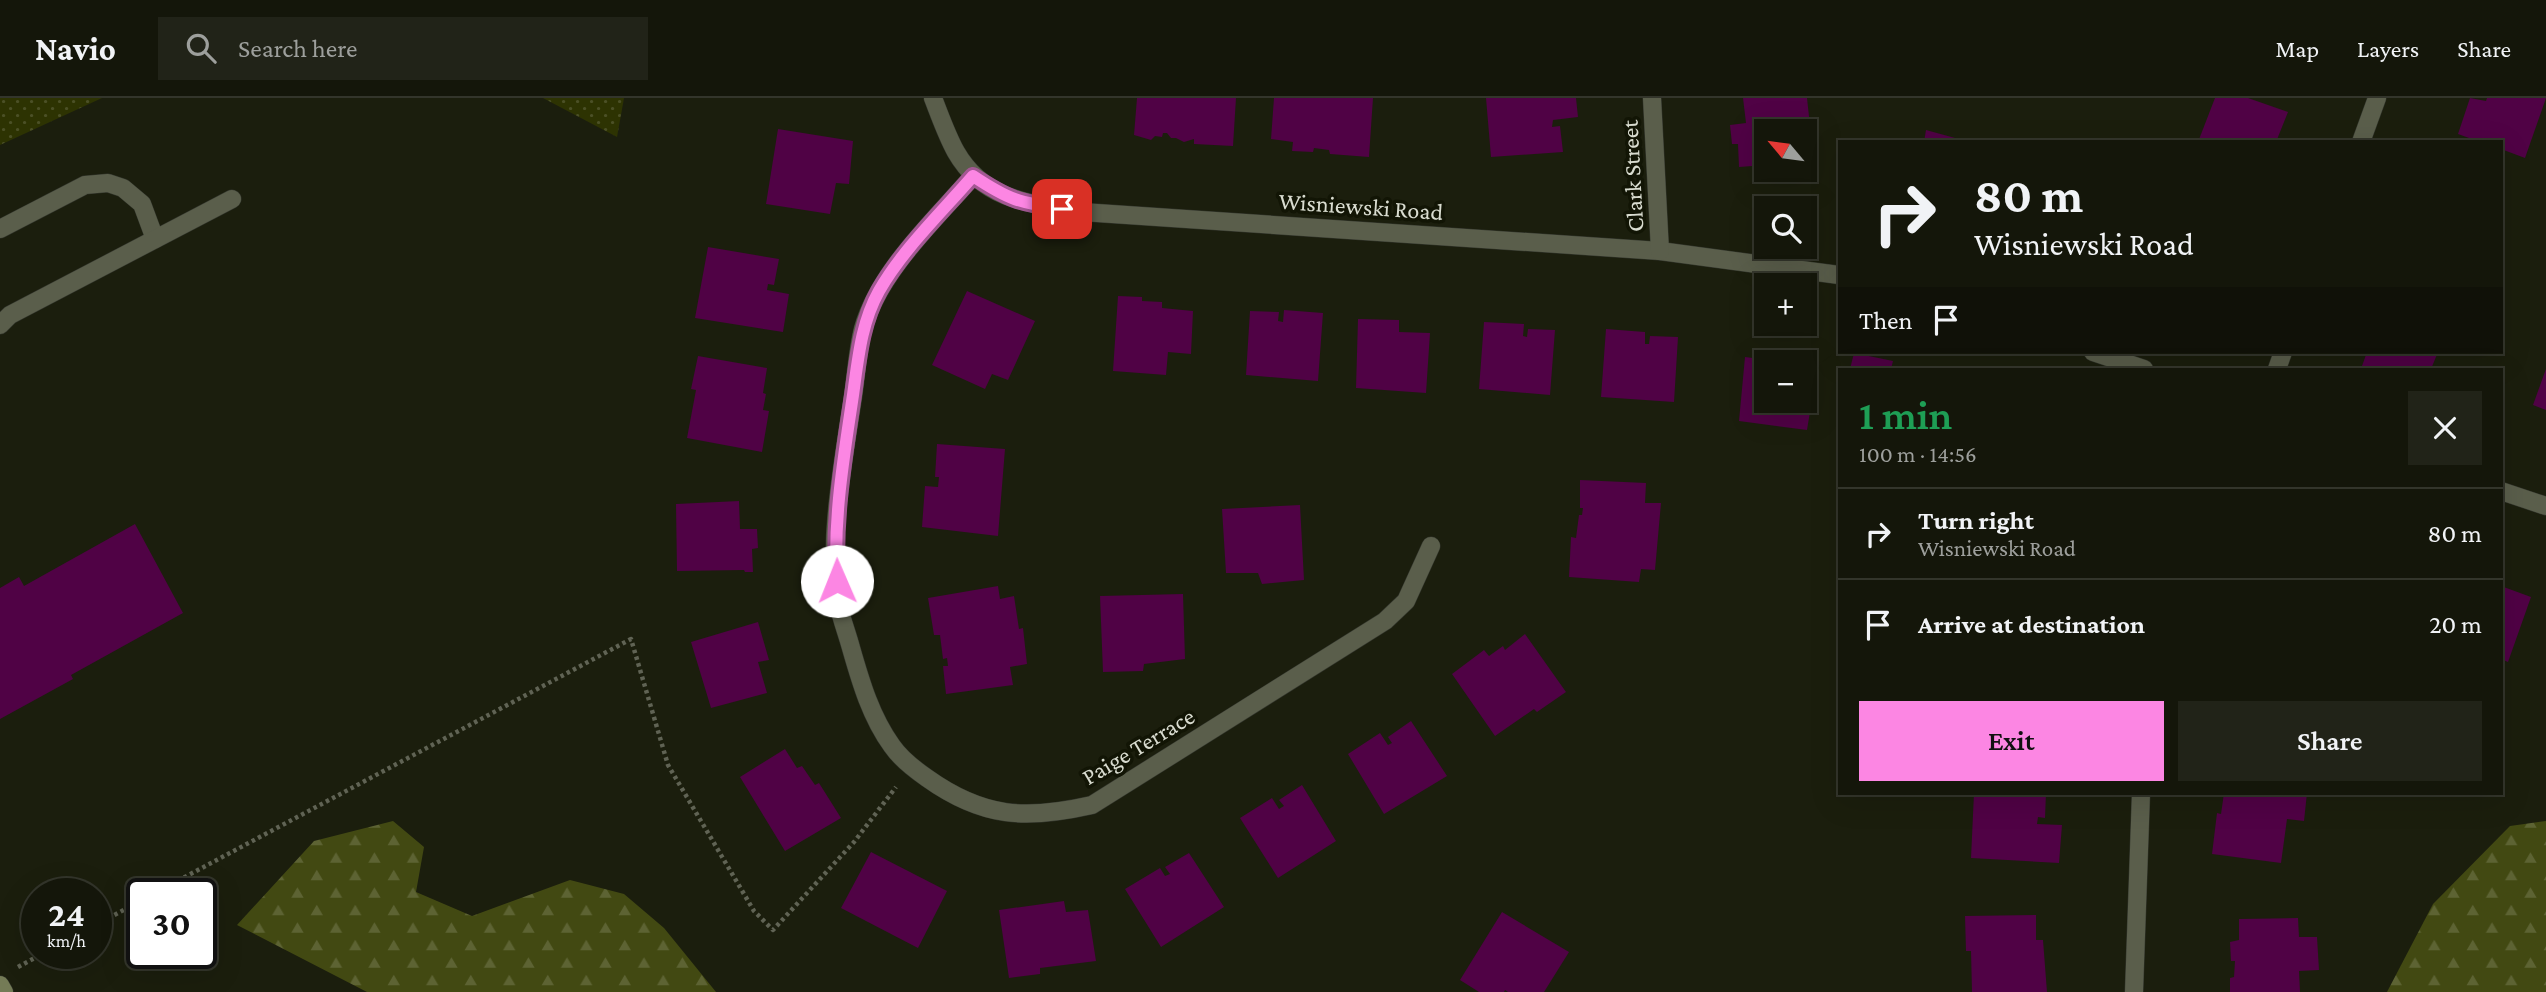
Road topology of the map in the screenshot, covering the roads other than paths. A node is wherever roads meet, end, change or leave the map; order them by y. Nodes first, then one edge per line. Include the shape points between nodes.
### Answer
1 (933, 98) edge
2 (1652, 98) edge
3 (2377, 98) edge
4 (2362, 140) edge
5 (973, 176) junction
6 (232, 199) dead end
7 (0, 229) edge
8 (155, 239) junction
9 (1660, 251) junction
10 (1838, 275) edge
11 (0, 325) edge
12 (2099, 354) edge
13 (2141, 368) edge
14 (2503, 492) edge
15 (2546, 506) edge
16 (1431, 546) dead end
17 (2141, 795) edge
18 (0, 985) edge
19 (4, 992) edge
20 (2134, 992) edge

1 - 5 street, Wisniewski Road via 956,152
2 - 9 street, Clark Street
3 - 4 street
5 - 9 street, Wisniewski Road via 1021,203 1082,212
5 - 16 street, Paige Terrace via 895,266 878,293 863,329 840,478 838,602 863,690 893,748 912,767 964,801 1005,814 1053,814 1092,805 1385,621 1406,601
6 - 8 street
7 - 8 street via 85,184 108,183 123,188 142,204
8 - 11 street via 10,315
9 - 10 street, Wisniewski Road
12 - 13 street
14 - 15 street
17 - 20 street
18 - 19 main road

